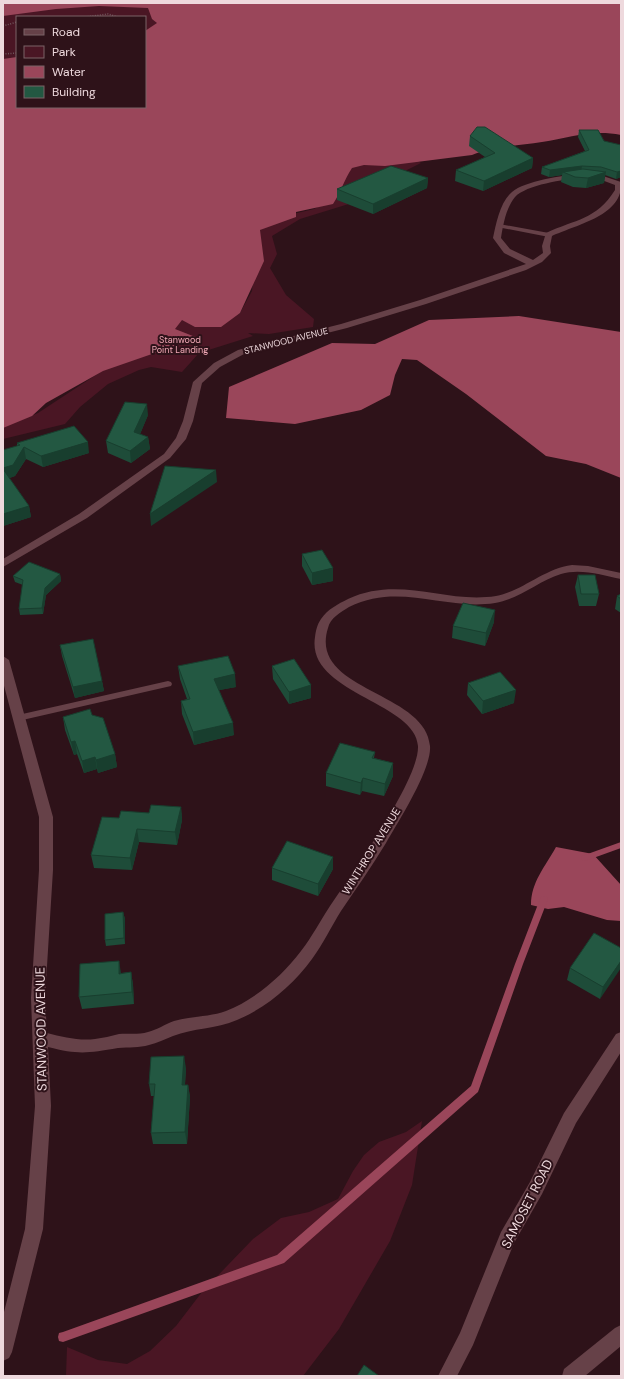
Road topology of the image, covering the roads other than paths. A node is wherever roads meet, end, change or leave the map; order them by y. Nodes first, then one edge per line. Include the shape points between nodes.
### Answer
1 (499, 226) junction
2 (549, 235) junction
3 (532, 264) junction
4 (3, 564) edge
5 (621, 576) edge
6 (3, 660) edge
7 (168, 684) dead end
8 (18, 718) junction
9 (40, 1038) junction
10 (621, 1039) edge
11 (621, 1334) edge
12 (3, 1352) edge
13 (447, 1376) edge
14 (571, 1376) edge

1 - 2 lane
1 - 2 street via 506,204 514,194 532,186 568,176 593,176 618,184 619,190 613,203 600,215
1 - 3 street via 497,238 507,251
2 - 3 street, STANWOOD AVENUE via 546,246 548,254
3 - 4 street, STANWOOD AVENUE via 416,305 241,352 216,365 198,382 188,421 180,439 167,456 83,516
5 - 9 street, WINTHROP AVENUE via 590,568 562,571 507,596 490,600 396,591 352,601 332,613 322,628 318,646 325,660 339,676 362,692 408,717 418,729 424,745 418,770 382,840 304,959 276,988 234,1015 175,1028 149,1038 94,1046 65,1044
6 - 8 street, STANWOOD AVENUE
7 - 8 lane
8 - 9 street, STANWOOD AVENUE via 46,817 46,870 38,998
9 - 12 street, STANWOOD AVENUE via 43,1106 34,1229
10 - 13 street, SAMOSET ROAD via 570,1118 536,1188 507,1238 467,1339
11 - 14 street

